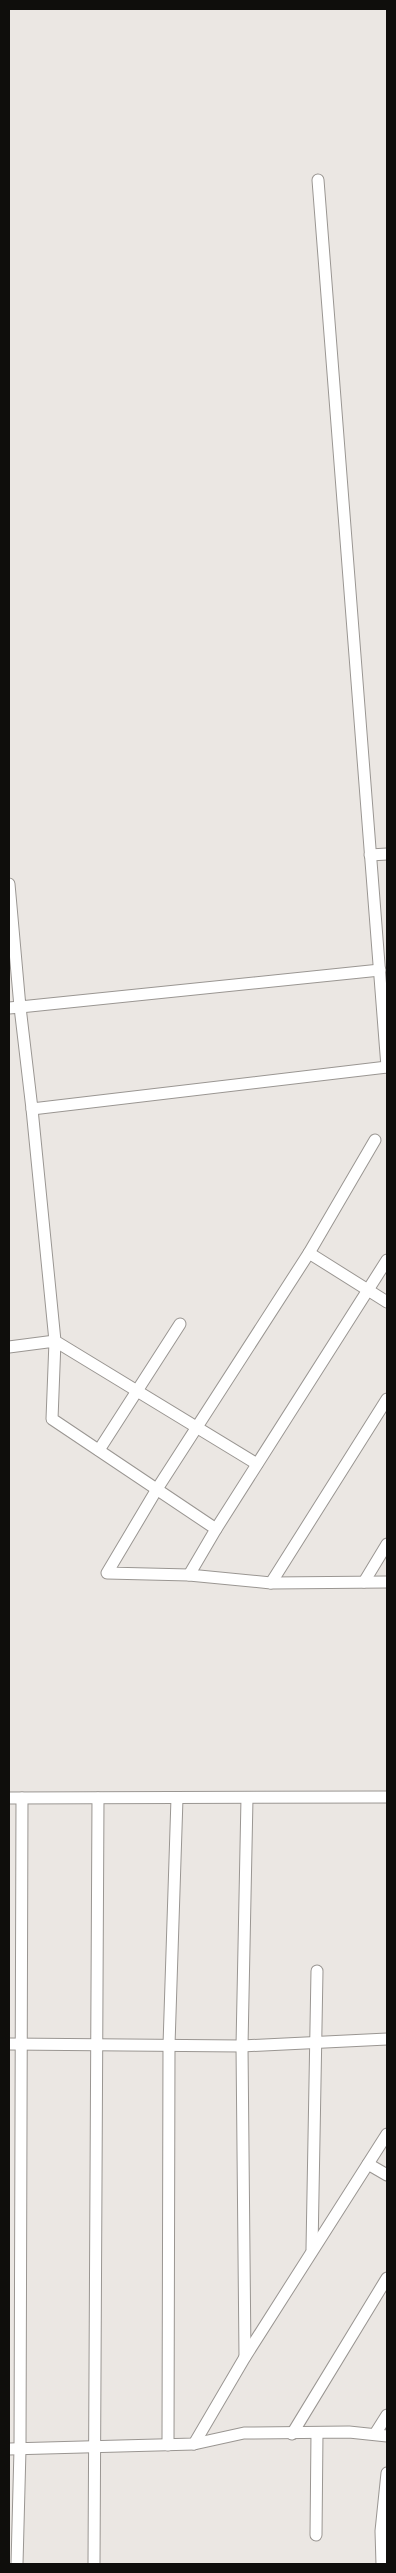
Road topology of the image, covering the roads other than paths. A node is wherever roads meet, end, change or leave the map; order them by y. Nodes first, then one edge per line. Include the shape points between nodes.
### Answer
1 (318, 180) dead end
2 (387, 854) edge
3 (370, 855) junction
4 (9, 884) edge
5 (380, 970) junction
6 (14, 1007) edge
7 (387, 1067) edge
8 (32, 1109) junction
9 (375, 1140) dead end
10 (309, 1253) junction
11 (387, 1260) edge
12 (368, 1291) junction
13 (387, 1302) edge
14 (180, 1324) dead end
15 (55, 1341) junction
16 (9, 1347) edge
17 (137, 1389) junction
18 (387, 1399) edge
19 (198, 1426) junction
20 (98, 1450) junction
21 (256, 1464) junction
22 (157, 1490) junction
23 (216, 1529) junction
24 (387, 1544) edge
25 (189, 1575) junction
26 (364, 1582) junction
27 (387, 1582) edge
28 (271, 1583) junction
29 (387, 1797) edge
30 (9, 1798) edge
31 (22, 1798) junction
32 (98, 1798) junction
33 (177, 1798) junction
34 (247, 1798) junction
35 (317, 1971) dead end
36 (387, 2039) edge
37 (314, 2041) junction
38 (14, 2044) edge
39 (95, 2045) junction
40 (169, 2045) junction
41 (242, 2046) junction
42 (387, 2134) edge
43 (368, 2164) junction
44 (387, 2175) edge
45 (312, 2250) junction
46 (387, 2278) edge
47 (245, 2357) junction
48 (387, 2415) edge
49 (317, 2433) junction
50 (292, 2434) junction
51 (375, 2434) junction
52 (387, 2436) edge
53 (194, 2444) junction
54 (168, 2445) junction
55 (94, 2446) junction
56 (14, 2449) edge
57 (387, 2473) edge
58 (316, 2535) dead end
59 (17, 2564) edge
60 (94, 2564) edge
61 (382, 2564) edge

1 - 3 street
2 - 3 street
3 - 5 street
4 - 6 street
5 - 6 street
5 - 7 street
6 - 8 street
7 - 8 street
8 - 15 street
9 - 10 street
10 - 12 street
10 - 19 street
11 - 12 street
12 - 13 street
12 - 21 street
14 - 17 street
15 - 16 street
15 - 17 street
15 - 20 street via 52,1419
17 - 19 street
17 - 20 street
18 - 28 street
19 - 21 street
19 - 22 street
20 - 22 street
21 - 23 street
22 - 23 street
22 - 25 street via 107,1573
23 - 25 street
24 - 26 street
25 - 28 street
26 - 27 street
26 - 28 street
29 - 34 street
30 - 31 street
31 - 32 street
31 - 38 street
32 - 33 street
32 - 39 street
33 - 34 street
33 - 40 street
34 - 41 street
35 - 37 street
36 - 37 street
37 - 41 street
37 - 45 street
38 - 39 street
38 - 56 street
39 - 40 street
39 - 55 street
40 - 41 street
40 - 54 street
41 - 47 street
42 - 43 street
43 - 44 street
43 - 45 street
45 - 47 street
46 - 50 street
47 - 53 street
48 - 51 street
49 - 50 street
49 - 51 street
49 - 58 street
50 - 53 street via 244,2433
51 - 52 street
53 - 54 street
54 - 55 street
55 - 56 street
55 - 60 street
56 - 59 street
57 - 61 street via 381,2531

